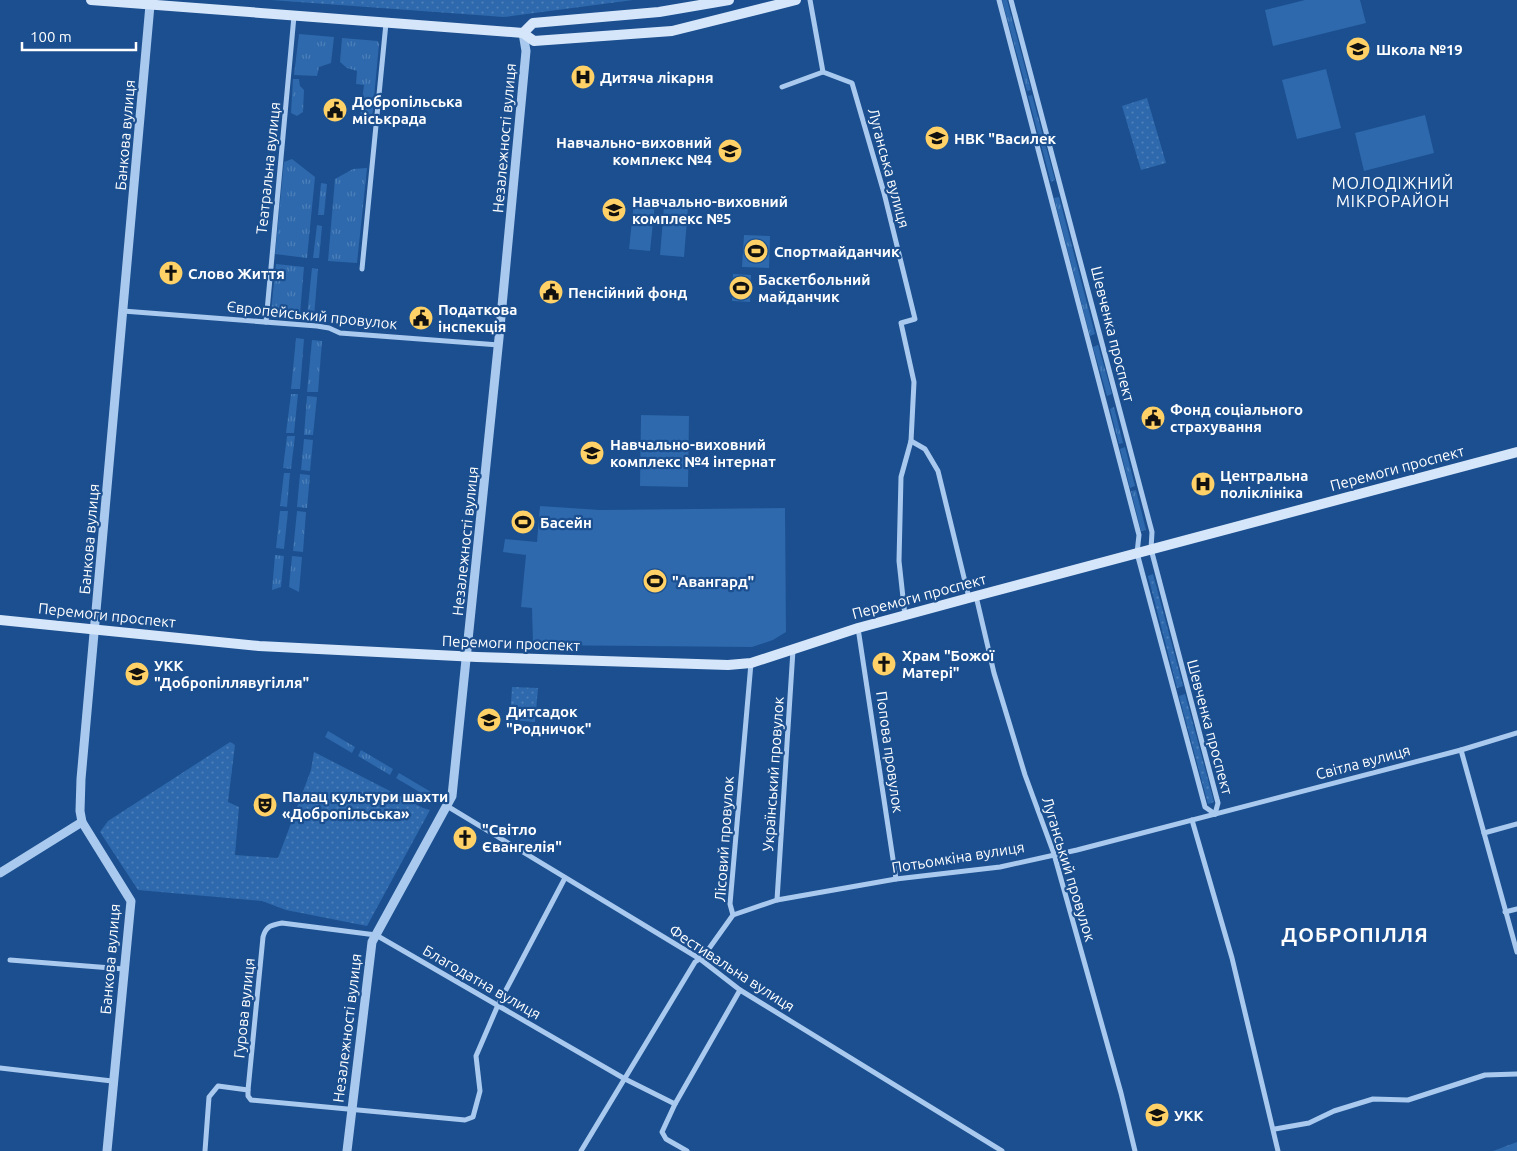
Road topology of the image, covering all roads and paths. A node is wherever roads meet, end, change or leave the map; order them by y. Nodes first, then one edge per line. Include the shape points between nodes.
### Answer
1 (91, 0) edge
2 (729, 0) edge
3 (796, 0) edge
4 (810, 0) edge
5 (999, 0) edge
6 (1012, 0) edge
7 (150, 5) junction
8 (294, 16) junction
9 (386, 23) junction
10 (523, 33) junction
11 (823, 72) junction
12 (782, 87) dead end
13 (362, 269) dead end
14 (123, 311) junction
15 (266, 322) junction
16 (499, 345) junction
17 (911, 441) junction
18 (1517, 452) edge
19 (1151, 549) junction
20 (1137, 553) junction
21 (972, 597) junction
22 (905, 616) junction
23 (0, 620) edge
24 (93, 628) junction
25 (858, 628) junction
26 (793, 649) junction
27 (467, 657) junction
28 (750, 663) junction
29 (1517, 733) edge
30 (1461, 750) junction
31 (447, 806) junction
32 (1215, 814) junction
33 (1192, 820) junction
34 (82, 822) junction
35 (1517, 824) edge
36 (1484, 833) junction
37 (1054, 854) junction
38 (0, 873) edge
39 (565, 878) junction
40 (896, 879) junction
41 (777, 900) junction
42 (1517, 909) edge
43 (1505, 912) junction
44 (733, 916) junction
45 (266, 928) joint
46 (376, 935) junction
47 (1517, 952) edge
48 (700, 959) junction
49 (10, 960) dead end
50 (124, 968) junction
51 (740, 990) junction
52 (498, 1005) junction
53 (0, 1068) edge
54 (1517, 1074) edge
55 (625, 1079) junction
56 (112, 1082) junction
57 (248, 1090) junction
58 (675, 1104) junction
59 (351, 1110) junction
60 (1275, 1129) junction
61 (107, 1151) edge
62 (205, 1151) edge
63 (347, 1151) edge
64 (580, 1151) edge
65 (687, 1151) edge
66 (1002, 1151) edge
67 (1135, 1151) edge
68 (1278, 1151) edge

1 - 7 main road
2 - 10 main road via 660,12 533,23
3 - 10 main road via 672,31 534,41
4 - 11 street
5 - 20 street, Шевченка проспект via 1139,535
6 - 19 street, Шевченка проспект via 1152,532
7 - 8 main road
7 - 14 street, Банкова вулиця
8 - 9 main road
8 - 15 street, Театральна вулиця
9 - 10 main road
9 - 13 street
10 - 16 street, Незалежності вулиця via 526,51
11 - 12 street
11 - 17 street, Луганська вулиця via 852,83 884,193 915,319 902,323 914,382
14 - 15 street, Європейський провулок
14 - 24 street, Банкова вулиця
15 - 16 street, Європейський провулок via 329,328 340,333
16 - 27 street, Незалежності вулиця
17 - 21 street via 925,449 938,471
17 - 22 street, Луганська вулиця via 901,477 899,561
18 - 19 main road, Перемоги проспект
19 - 20 main road, Перемоги проспект
19 - 32 street, Шевченка проспект via 1218,803
20 - 21 main road, Перемоги проспект
20 - 32 street, Шевченка проспект via 1205,807
21 - 22 main road, Перемоги проспект
21 - 37 street, Луганський провулок via 1025,775
22 - 25 main road, Перемоги проспект
23 - 24 main road, Перемоги проспект
24 - 27 main road, Перемоги проспект via 242,645
24 - 34 street, Банкова вулиця via 81,779
25 - 26 main road, Перемоги проспект
25 - 40 street, Попова провулок
26 - 28 main road, Перемоги проспект
26 - 41 street, Український провулок
27 - 28 main road, Перемоги проспект
27 - 31 street, Незалежності вулиця via 452,796
28 - 44 street, Лісовий провулок via 730,904
29 - 30 street, Світла вулиця
30 - 32 street, Світла вулиця
30 - 36 street
31 - 39 street, Фестивальна вулиця
31 - 46 street, Незалежності вулиця
32 - 33 street, Потьомкіна вулиця
33 - 37 street, Потьомкіна вулиця
33 - 60 street via 1232,958
34 - 38 street
34 - 50 street, Банкова вулиця via 131,901
35 - 36 street
36 - 43 street
37 - 40 street, Потьомкіна вулиця via 1000,867
37 - 67 street, Луганський провулок
39 - 48 street, Фестивальна вулиця
39 - 52 street
40 - 41 street, Потьомкіна вулиця
41 - 44 street, Потьомкіна вулиця
42 - 43 street
43 - 47 street
44 - 48 street, Лісовий провулок
45 - 46 street, Благодатна вулиця via 282,923
45 - 57 street, Гурова вулиця
46 - 52 street, Благодатна вулиця
46 - 59 street, Незалежності вулиця via 369,954
48 - 51 street, Фестивальна вулиця
48 - 55 street, Лісовий провулок via 695,962
49 - 50 street
50 - 56 street, Банкова вулиця
51 - 58 street
51 - 66 street, Фестивальна вулиця
52 - 55 street, Благодатна вулиця
52 - 59 street via 476,1056 480,1091 473,1117 465,1120
53 - 56 street
54 - 60 street via 1485,1075 1408,1100 1373,1099 1309,1123
55 - 58 street, Благодатна вулиця
55 - 64 street, Лісовий провулок
56 - 61 street, Банкова вулиця
57 - 59 street via 250,1100
57 - 62 street via 218,1086 209,1097
58 - 65 street via 662,1132 666,1139
59 - 63 street, Незалежності вулиця
60 - 68 street

